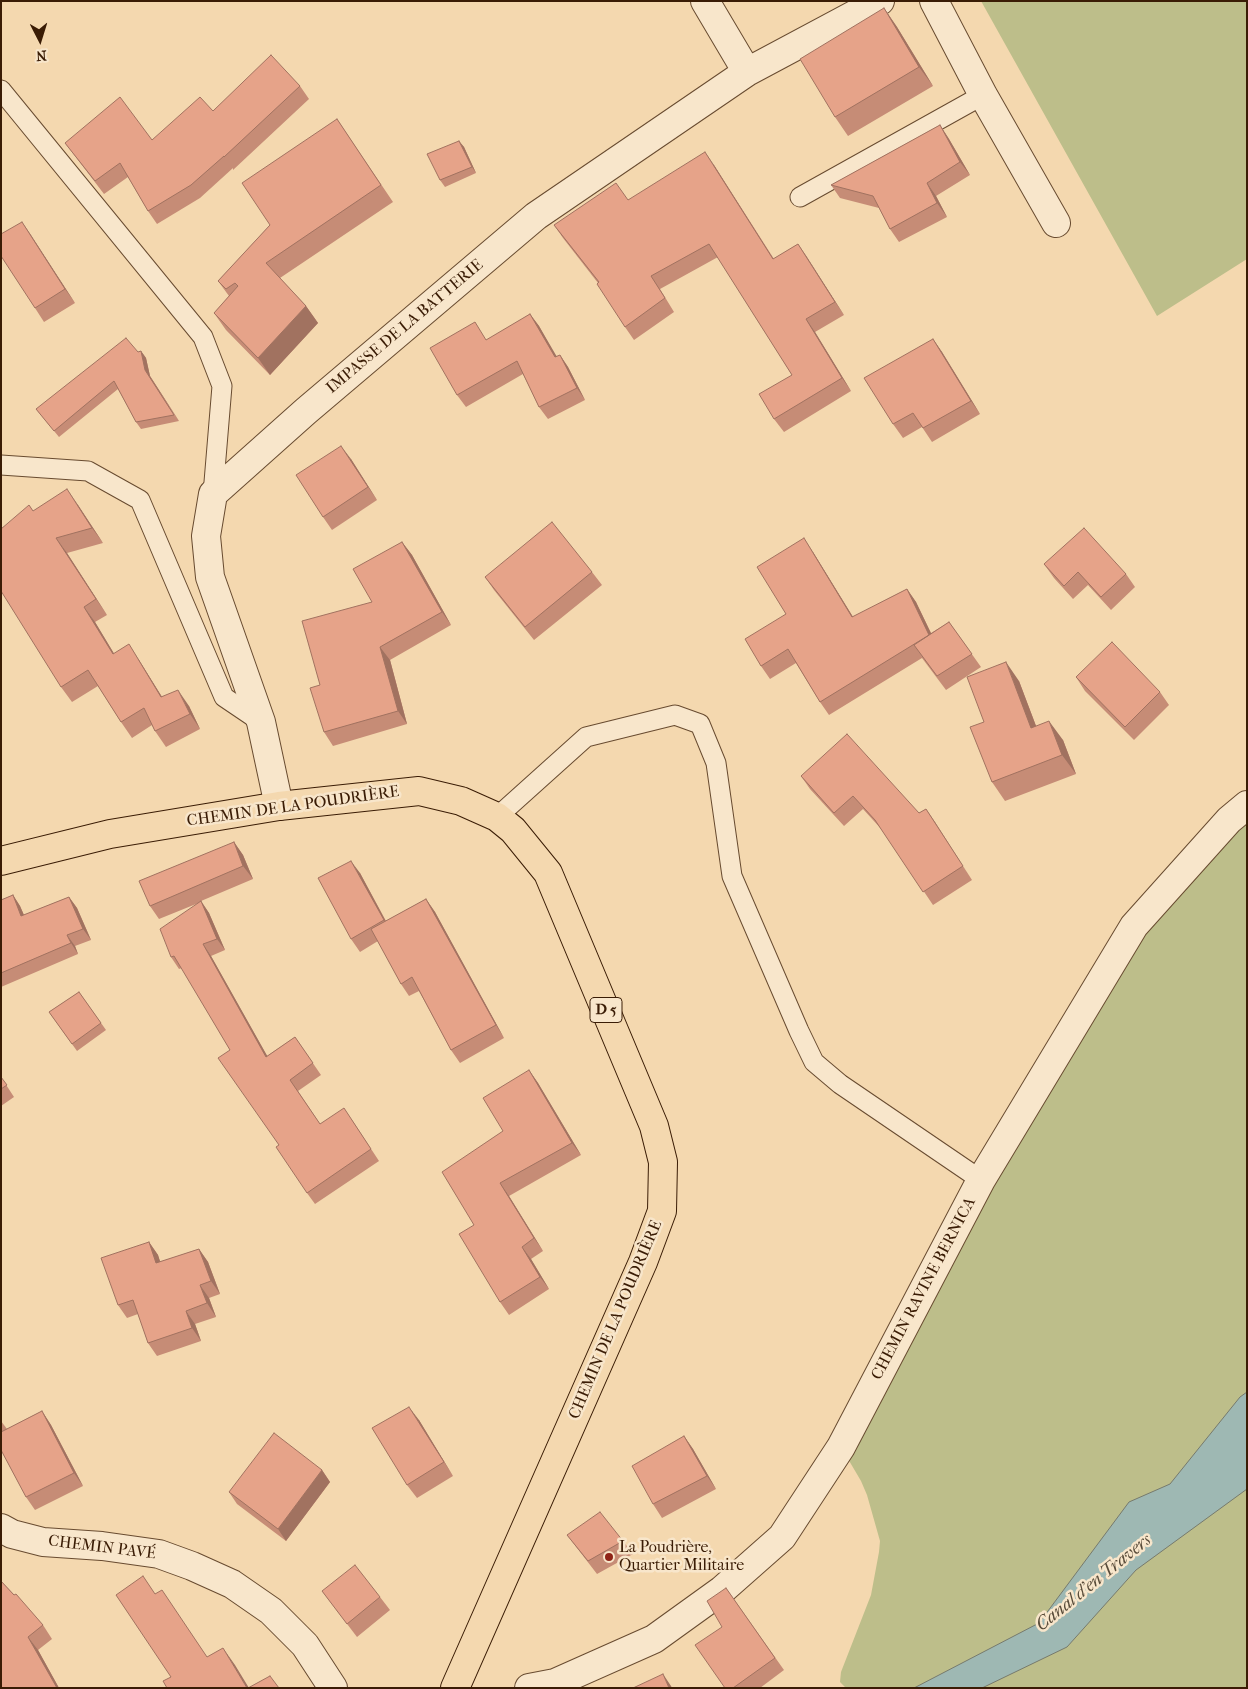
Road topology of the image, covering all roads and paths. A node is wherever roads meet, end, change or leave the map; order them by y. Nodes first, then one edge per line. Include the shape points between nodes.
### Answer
1 (706, 1) edge
2 (880, 1) edge
3 (934, 1) edge
4 (747, 72) junction
5 (1, 90) edge
6 (983, 95) junction
7 (800, 197) dead end
8 (1056, 223) dead end
9 (1, 465) edge
10 (213, 494) junction
11 (262, 722) junction
12 (1247, 805) edge
13 (279, 806) junction
14 (497, 817) junction
15 (1, 861) edge
16 (981, 1180) junction
17 (1, 1528) edge
18 (333, 1688) edge
19 (455, 1688) edge
20 (529, 1688) edge

1 - 4 street
2 - 4 street, IMPASSE DE LA BATTERIE
3 - 6 street
4 - 10 street, IMPASSE DE LA BATTERIE via 536,216
5 - 10 lane via 203,337 222,386
6 - 7 lane
6 - 8 street
9 - 11 lane via 88,472 140,500 224,697
10 - 11 street via 206,536 210,577
11 - 13 street
12 - 16 street, CHEMIN RAVINE BERNICA via 1229,820 1134,926
13 - 14 main road, CHEMIN DE LA POUDRIÈRE / D 5 via 419,790 462,801
13 - 15 main road, CHEMIN DE LA POUDRIÈRE / D 5 via 110,834
14 - 16 lane via 586,737 675,715 700,724 716,763 732,876 814,1062 840,1084
14 - 19 main road, CHEMIN DE LA POUDRIÈRE / D 5 via 513,830 548,873 570,923 654,1126 663,1162 662,1211 643,1262
16 - 20 street, CHEMIN RAVINE BERNICA via 841,1447 782,1537 722,1590 654,1639 555,1683
17 - 18 street, CHEMIN PAVÉ via 43,1542 159,1554 232,1584 271,1611 306,1645

